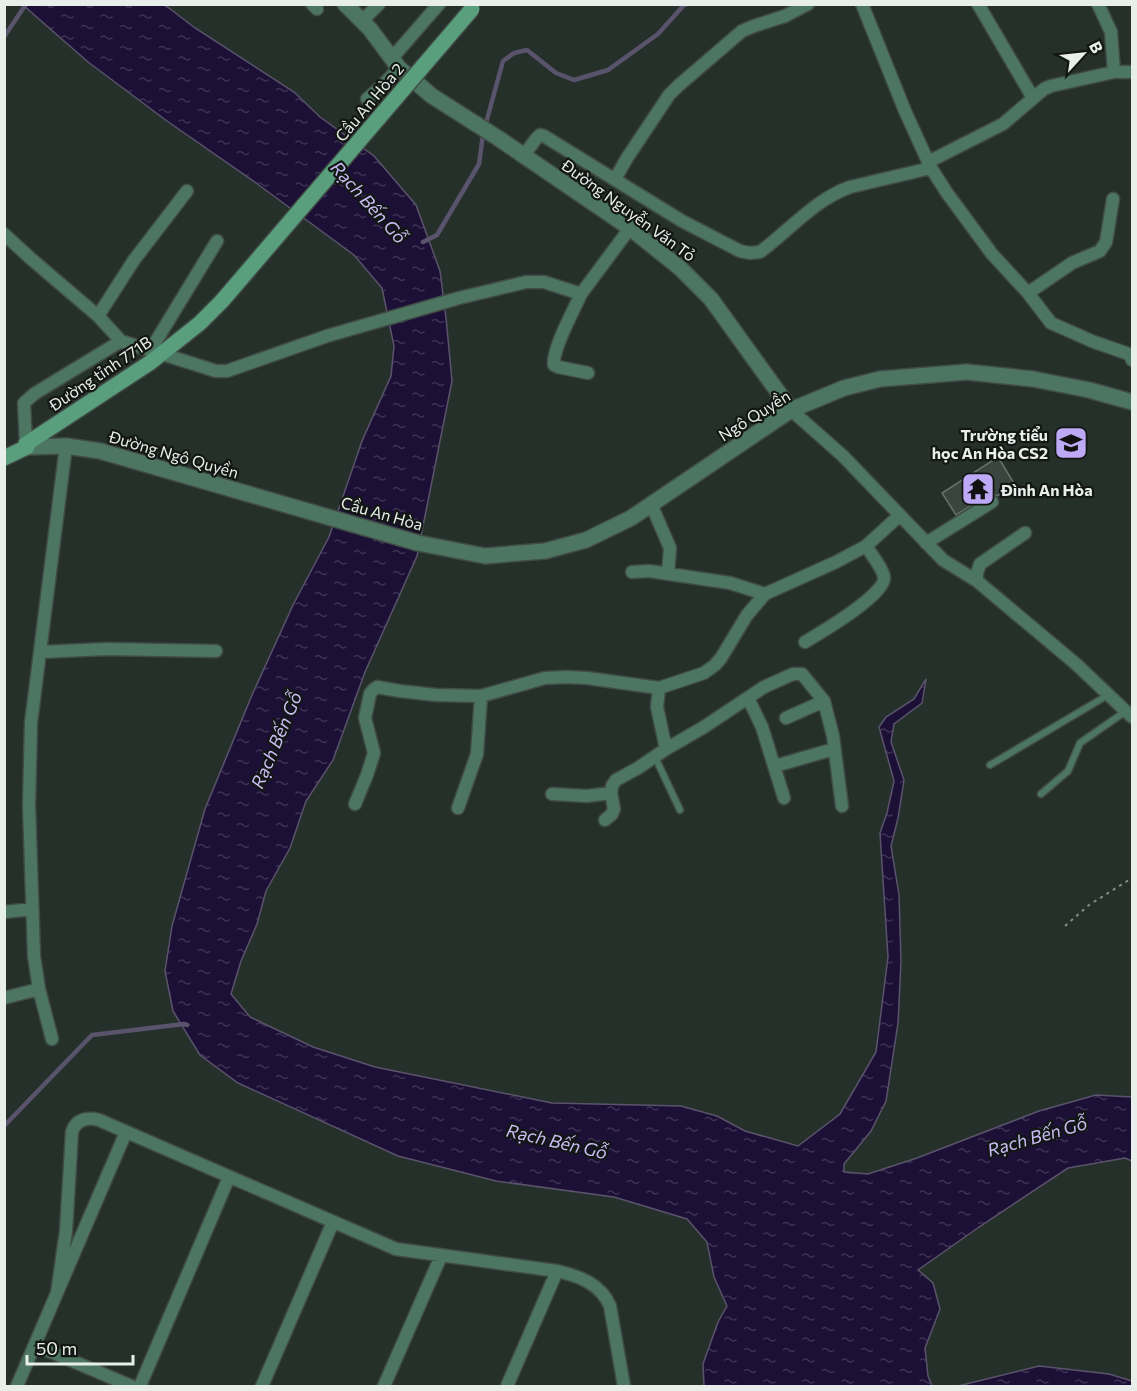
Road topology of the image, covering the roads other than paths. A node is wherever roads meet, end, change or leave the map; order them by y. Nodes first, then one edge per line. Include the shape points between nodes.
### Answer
1 (345, 4) edge
2 (379, 4) edge
3 (439, 4) edge
4 (808, 4) edge
5 (862, 4) edge
6 (978, 4) edge
7 (1098, 4) edge
8 (474, 7) edge
9 (362, 21) junction
10 (396, 63) junction
11 (1114, 72) junction
12 (1132, 72) edge
13 (1033, 98) junction
14 (367, 99) dead end
15 (524, 155) junction
16 (929, 165) junction
17 (615, 179) junction
18 (187, 191) dead end
19 (1113, 199) dead end
20 (630, 228) junction
21 (4, 234) edge
22 (217, 241) dead end
23 (1028, 293) junction
24 (581, 294) junction
25 (222, 301) joint
26 (98, 316) junction
27 (121, 341) junction
28 (156, 352) junction
29 (1132, 360) edge
30 (588, 373) dead end
31 (1132, 402) edge
32 (791, 410) junction
33 (26, 446) junction
34 (66, 446) junction
35 (4, 459) edge
36 (271, 500) joint
37 (992, 502) dead end
38 (651, 504) junction
39 (899, 516) junction
40 (1025, 533) dead end
41 (926, 543) junction
42 (866, 546) junction
43 (485, 556) joint
44 (632, 572) dead end
45 (668, 574) junction
46 (977, 581) junction
47 (765, 594) junction
48 (805, 642) dead end
49 (216, 651) dead end
50 (40, 652) junction
51 (659, 688) junction
52 (1109, 694) junction
53 (481, 696) junction
54 (748, 698) junction
55 (824, 701) junction
56 (1130, 714) edge
57 (786, 718) dead end
58 (834, 749) junction
59 (661, 753) junction
60 (990, 765) dead end
61 (775, 766) junction
62 (611, 793) junction
63 (552, 794) dead end
64 (1041, 794) dead end
65 (784, 798) dead end
66 (355, 804) dead end
67 (842, 806) dead end
68 (458, 808) dead end
69 (680, 810) dead end
70 (605, 820) dead end
71 (32, 909) junction
72 (4, 912) edge
73 (39, 989) junction
74 (4, 998) edge
75 (52, 1039) dead end
76 (126, 1132) junction
77 (229, 1177) junction
78 (333, 1222) junction
79 (441, 1256) junction
80 (557, 1271) junction
81 (57, 1293) junction
82 (35, 1345) junction
83 (17, 1386) edge
84 (131, 1386) edge
85 (140, 1386) edge
86 (262, 1386) edge
87 (384, 1386) edge
88 (507, 1386) edge
89 (624, 1386) edge

1 - 9 street
2 - 9 street
3 - 10 street
4 - 17 street via 742,31 678,86
5 - 16 street
6 - 13 street
7 - 11 street via 1110,33
8 - 25 main road, Cầu An Hòa 2, bridge
9 - 10 street
10 - 14 street via 384,84
10 - 15 street, Đường Nguyễn Văn Tỏ via 432,96
11 - 12 street
11 - 13 street via 1051,86
13 - 16 street via 1003,124
15 - 17 street via 536,138 544,136
15 - 20 street, Đường Nguyễn Văn Tỏ
16 - 17 street via 837,191 760,252 750,253 682,221
16 - 23 street via 992,254
18 - 26 street via 134,260
19 - 23 street via 1106,242 1100,251 1072,263
20 - 24 street
20 - 32 street, Đường Nguyễn Văn Tỏ via 711,299
21 - 26 street
22 - 28 street
23 - 29 street via 1051,323 1129,354
24 - 28 street via 544,282 526,282 327,336 227,371
24 - 30 street via 554,365
25 - 28 main road, Đường tỉnh 771B via 200,323
26 - 27 street
27 - 28 street
27 - 33 street via 34,393 24,403
28 - 33 main road, Đường tỉnh 771B via 124,381
31 - 32 street, Ngô Quyền via 1033,379 967,372 880,379 844,388
32 - 38 street, Ngô Quyền
32 - 39 street via 843,456
33 - 34 street
33 - 35 main road, Đường tỉnh 771B
34 - 36 street, Đường Ngô Quyền
34 - 50 street
36 - 43 street, Cầu An Hòa via 418,543
37 - 41 street
38 - 43 street, Ngô Quyền via 586,540 544,551
38 - 45 street via 670,548
39 - 41 street
39 - 42 street
40 - 46 street via 980,564
41 - 46 street via 943,560
42 - 47 street
42 - 48 street via 885,577 884,583 848,616
44 - 45 street
45 - 47 street via 730,583
46 - 52 street
47 - 51 street via 715,665 704,673
49 - 50 street
50 - 71 street via 31,723
51 - 53 street via 566,677 545,678
51 - 59 street
52 - 56 street
52 - 60 lane
53 - 66 street via 377,687 373,690 365,718 374,753
53 - 68 street via 477,754
54 - 55 street via 793,674 802,675
54 - 59 street
54 - 61 street
55 - 57 street
55 - 58 street
56 - 64 lane via 1080,743 1068,771
58 - 61 street
58 - 67 street
59 - 62 street via 616,780
59 - 69 lane
61 - 65 street
62 - 63 street
62 - 70 street via 614,809
71 - 72 street
71 - 73 street
73 - 74 street
73 - 75 street
76 - 77 street
76 - 81 street
76 - 81 street via 88,1118 73,1128
77 - 78 street
77 - 85 street
78 - 79 street via 396,1249
78 - 86 street
79 - 80 street
79 - 87 street
80 - 88 street
80 - 89 street via 589,1282 608,1301
81 - 82 street
82 - 83 street
82 - 84 street

